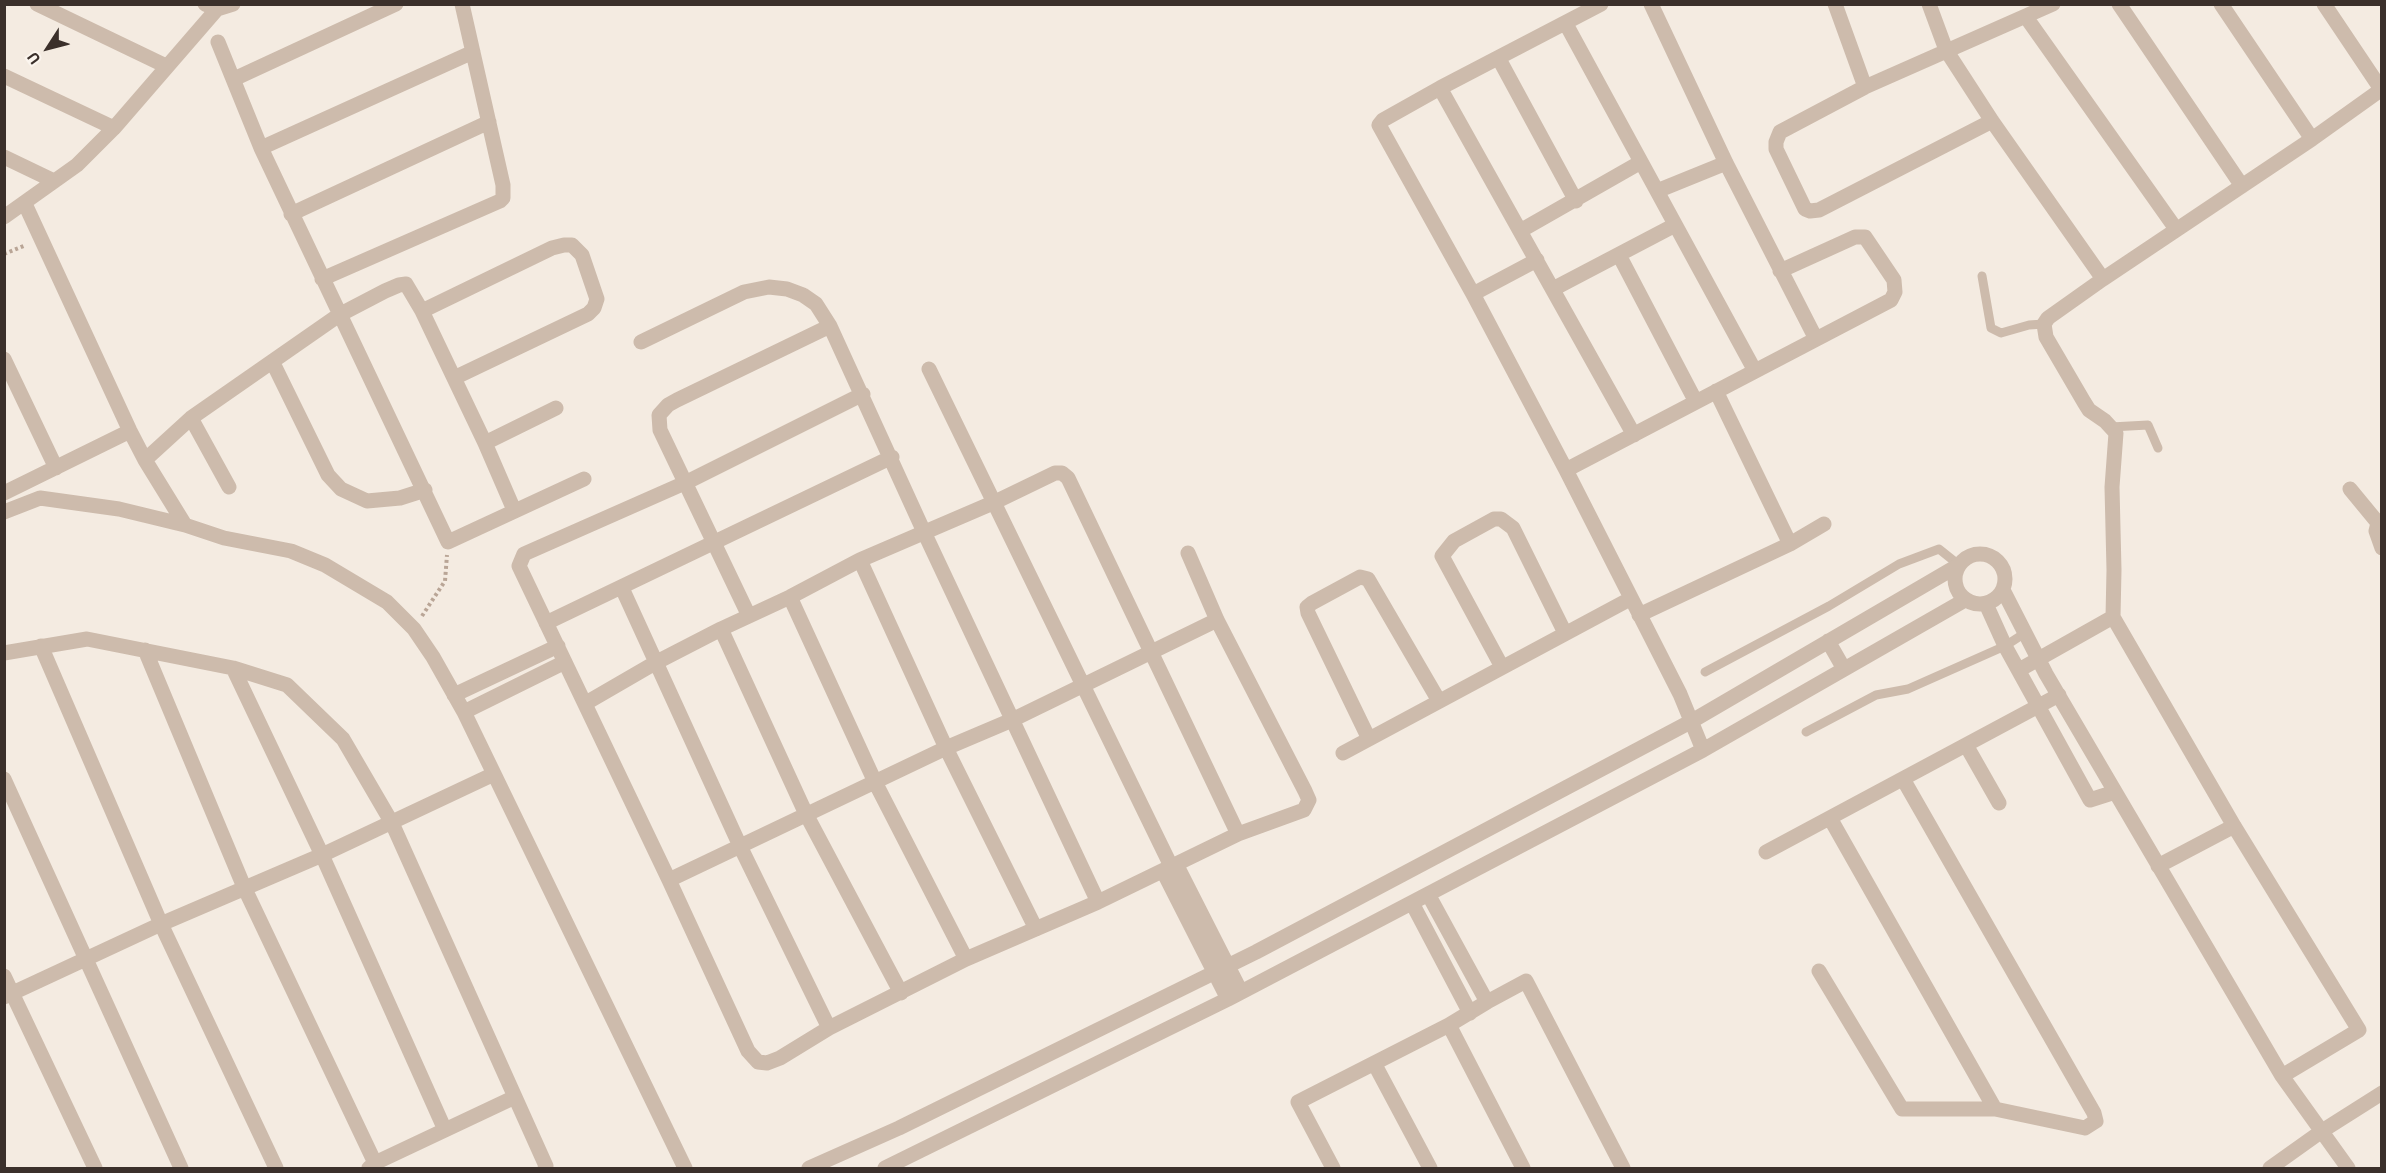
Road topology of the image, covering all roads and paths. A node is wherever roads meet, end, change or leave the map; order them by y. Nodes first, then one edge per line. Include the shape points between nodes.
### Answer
1 (37, 4) edge
2 (233, 4) edge
3 (396, 4) edge
4 (462, 4) edge
5 (1601, 4) edge
6 (1651, 4) edge
7 (1835, 4) edge
8 (1929, 4) edge
9 (2053, 4) edge
10 (2119, 4) edge
11 (2221, 4) edge
12 (2324, 4) edge
13 (211, 7) edge
14 (2026, 17) junction
15 (1566, 24) junction
16 (218, 42) dead end
17 (1946, 50) junction
18 (473, 52) junction
19 (1499, 59) junction
20 (166, 66) junction
21 (4, 76) edge
22 (234, 79) junction
23 (1865, 87) junction
24 (1440, 88) junction
25 (2381, 89) edge
26 (1992, 121) junction
27 (489, 122) junction
28 (114, 128) junction
29 (2312, 139) junction
30 (261, 148) junction
31 (4, 157) edge
32 (1641, 162) junction
33 (1726, 163) junction
34 (54, 181) junction
35 (2242, 186) junction
36 (1657, 191) junction
37 (1576, 201) junction
38 (25, 204) junction
39 (291, 214) junction
40 (4, 217) edge
41 (1675, 225) junction
42 (2175, 229) junction
43 (1520, 231) junction
44 (41, 238) junction
45 (4, 254) edge
46 (1619, 255) junction
47 (1537, 260) junction
48 (1780, 271) junction
49 (1982, 276) dead end
50 (322, 279) junction
51 (2103, 279) junction
52 (1553, 290) junction
53 (1473, 294) junction
54 (422, 311) junction
55 (339, 315) junction
56 (2043, 324) junction
57 (830, 326) junction
58 (1816, 339) junction
59 (641, 342) dead end
60 (4, 359) edge
61 (273, 363) junction
62 (929, 369) dead end
63 (1755, 371) junction
64 (453, 378) junction
65 (1716, 392) junction
66 (863, 394) junction
67 (1696, 402) junction
68 (556, 408) dead end
69 (191, 418) junction
70 (2111, 427) junction
71 (130, 431) junction
72 (1634, 435) junction
73 (485, 443) junction
74 (2158, 448) dead end
75 (892, 458) junction
76 (145, 460) junction
77 (56, 468) junction
78 (1566, 470) junction
79 (584, 479) dead end
80 (687, 482) junction
81 (229, 487) dead end
82 (2350, 489) dead end
83 (425, 490) junction
84 (4, 493) edge
85 (995, 502) junction
86 (514, 510) junction
87 (4, 512) edge
88 (2380, 522) edge
89 (1824, 524) dead end
90 (186, 525) junction
91 (924, 532) junction
92 (448, 542) junction
93 (715, 544) junction
94 (1790, 544) junction
95 (2382, 548) edge
96 (1188, 553) dead end
97 (860, 560) junction
98 (1959, 565) junction
99 (622, 588) junction
100 (2002, 590) junction
101 (790, 597) junction
102 (1630, 598) junction
103 (1965, 600) junction
104 (1986, 604) junction
105 (1639, 615) junction
106 (749, 616) junction
107 (2113, 616) junction
108 (1217, 620) junction
109 (546, 623) junction
110 (414, 629) junction
111 (721, 629) junction
112 (1565, 633) junction
113 (2025, 633) junction
114 (1828, 641) junction
115 (41, 646) junction
116 (558, 646) junction
117 (2005, 646) junction
118 (145, 650) junction
119 (1152, 650) junction
120 (4, 653) edge
121 (2038, 659) junction
122 (566, 662) junction
123 (655, 663) junction
124 (1502, 667) junction
125 (233, 668) junction
126 (1844, 669) junction
127 (2019, 670) junction
128 (1705, 672) dead end
129 (1084, 685) junction
130 (454, 695) junction
131 (2059, 695) junction
132 (1439, 701) junction
133 (585, 703) junction
134 (2039, 706) junction
135 (464, 712) junction
136 (1012, 720) junction
137 (1692, 721) junction
138 (1806, 732) dead end
139 (1369, 739) junction
140 (1966, 745) junction
141 (945, 748) junction
142 (1703, 750) junction
143 (1343, 753) dead end
144 (494, 774) junction
145 (4, 779) edge
146 (1903, 779) junction
147 (875, 782) junction
148 (2115, 792) junction
149 (1999, 804) dead end
150 (806, 813) junction
151 (1830, 818) junction
152 (392, 823) junction
153 (2234, 826) junction
154 (1238, 834) junction
155 (740, 846) junction
156 (1766, 852) dead end
157 (322, 855) junction
158 (2158, 866) junction
159 (1170, 867) junction
160 (669, 880) junction
161 (244, 887) junction
162 (1428, 894) junction
163 (1098, 902) junction
164 (1412, 903) junction
165 (161, 924) junction
166 (1036, 929) junction
167 (84, 959) junction
168 (966, 959) junction
169 (1221, 970) junction
170 (1819, 971) dead end
171 (4, 976) edge
172 (901, 993) junction
173 (8, 995) edge
174 (1235, 995) junction
175 (1488, 1002) junction
176 (1470, 1013) junction
177 (1449, 1025) junction
178 (829, 1028) junction
179 (1374, 1063) junction
180 (2282, 1076) junction
181 (2382, 1093) edge
182 (515, 1097) junction
183 (1995, 1109) junction
184 (445, 1130) junction
185 (2322, 1131) junction
186 (372, 1166) edge
187 (95, 1168) edge
188 (181, 1168) edge
189 (276, 1168) edge
190 (545, 1168) edge
191 (685, 1168) edge
192 (809, 1168) edge
193 (885, 1168) edge
194 (1333, 1168) edge
195 (1430, 1168) edge
196 (1523, 1168) edge
197 (1623, 1168) edge
198 (2270, 1168) edge
199 (2348, 1168) edge

1 - 20 street
2 - 13 street
3 - 22 street
4 - 18 street
5 - 15 street
6 - 33 street
7 - 23 street
8 - 17 street
9 - 14 street
10 - 35 street
11 - 29 street
12 - 25 street
13 - 20 street
14 - 17 street
14 - 42 street
15 - 19 street
15 - 32 street
16 - 22 street
17 - 23 street
17 - 26 street
18 - 27 street
18 - 30 street
19 - 24 street
19 - 37 street
20 - 28 street
21 - 28 street
22 - 30 street
23 - 26 street via 1780,132 1776,149 1810,212
24 - 43 street
24 - 53 street via 1379,125
25 - 29 street
26 - 51 street
27 - 39 street
27 - 50 street via 503,185 500,201
28 - 34 street via 77,165
29 - 35 street
30 - 39 street
31 - 34 street
32 - 36 street
32 - 37 street
33 - 36 street
33 - 48 street
34 - 38 street
35 - 42 street
36 - 41 street
37 - 43 street
38 - 40 street
38 - 44 street
39 - 50 street
41 - 46 street
41 - 63 street
42 - 51 street
43 - 47 street
44 - 45 path
44 - 71 street
46 - 52 street
46 - 67 street
47 - 52 street
47 - 53 street
48 - 58 street
48 - 58 street via 1855,237 1864,237 1894,280 1891,300
49 - 56 lane via 1991,328 2001,333
50 - 55 street
51 - 56 street
52 - 72 street
53 - 78 street
54 - 55 street via 406,284
54 - 64 street
54 - 64 street via 552,248 572,245 582,255 597,299 588,314
55 - 61 street
55 - 83 street
56 - 70 street via 2046,337 2089,410
57 - 59 street via 816,304 803,295 769,287 744,292
57 - 66 street
57 - 80 street via 677,399 662,410 660,430
58 - 63 street
60 - 77 street
61 - 69 street
61 - 83 street via 328,475 341,489 367,501 400,498
62 - 85 street
63 - 65 street
64 - 73 street
65 - 67 street
65 - 94 street
66 - 75 street
66 - 80 street
67 - 72 street
68 - 73 street
69 - 76 street
69 - 81 street
70 - 74 lane via 2148,425
70 - 107 street via 2116,434 2112,487
71 - 76 street
71 - 77 street
72 - 78 street
73 - 86 street
75 - 91 street
75 - 93 street
76 - 90 street
77 - 84 street
78 - 102 street
79 - 86 street
80 - 93 street
80 - 109 street via 524,554 519,566
82 - 88 street
83 - 92 street
85 - 91 street
85 - 119 street via 1055,473 1068,478
85 - 129 street
86 - 92 street
87 - 90 street via 39,498 119,509
88 - 95 street via 2376,531
89 - 94 street
90 - 110 street via 224,538 291,551 325,564 387,602
91 - 97 street
91 - 136 street
92 - 110 path via 445,581
93 - 99 street
93 - 106 street
94 - 105 street
96 - 108 street
97 - 101 street
97 - 141 street
98 - 100 street via 1977,554 1988,555 2003,569
98 - 103 street via 1955,577 1957,590
98 - 114 street
98 - 128 lane via 1939,549 1899,564
99 - 109 street
99 - 123 street
100 - 104 street
100 - 113 street
101 - 106 street
101 - 147 street
102 - 105 street
102 - 112 street
103 - 104 street
103 - 126 street
104 - 117 street
105 - 137 street
106 - 111 street
107 - 121 street
107 - 153 street
108 - 119 street
108 - 154 street via 1309,800 1304,810
109 - 116 street
110 - 130 street
111 - 123 street
111 - 150 street
112 - 124 street
112 - 124 street via 1514,528 1494,519 1454,542 1442,556
113 - 117 lane
113 - 121 street
114 - 126 street
114 - 137 street
115 - 118 street via 87,639
115 - 120 street
115 - 165 street
116 - 122 street
116 - 130 street
117 - 127 street
117 - 138 lane via 1908,689 1875,695
118 - 125 street
118 - 161 street
119 - 129 street
119 - 154 street
121 - 127 street
121 - 131 street
122 - 133 street
122 - 135 street
123 - 133 street
123 - 155 street
124 - 132 street
125 - 152 street via 287,685 343,739
125 - 157 street
126 - 142 street
127 - 134 street
129 - 136 street
129 - 159 street
130 - 135 street
131 - 134 street
131 - 148 street
132 - 139 street
132 - 139 street via 1368,579 1360,577 1311,603 1308,613
133 - 160 street
134 - 140 street
134 - 148 street via 2090,800
135 - 144 street
136 - 141 street
136 - 163 street
137 - 142 street
137 - 169 street
139 - 143 street
140 - 146 street
140 - 149 street
141 - 147 street
141 - 166 street
142 - 162 street
144 - 152 street
144 - 191 street
145 - 167 street
146 - 151 street
146 - 183 street via 2096,1121 2085,1128
147 - 150 street
147 - 168 street
148 - 158 street
150 - 155 street
150 - 172 street
151 - 156 street
151 - 183 street
152 - 157 street
152 - 182 street
153 - 158 street
153 - 180 street via 2359,1030
154 - 159 street
155 - 160 street
155 - 178 street
157 - 161 street
157 - 184 street
158 - 180 street
159 - 163 street
159 - 169 street
160 - 178 street via 748,1051 758,1062 780,1058
161 - 165 street
161 - 186 street
162 - 164 street
162 - 175 street
163 - 166 street
164 - 174 street
164 - 176 street
165 - 167 street
165 - 189 street
166 - 168 street
167 - 173 street
167 - 188 street
168 - 172 street
169 - 174 street
169 - 192 street
170 - 183 street via 1902,1109
171 - 173 street
172 - 178 street
173 - 187 street
174 - 193 street
175 - 176 street
175 - 197 street via 1526,981
176 - 177 street
177 - 179 street
177 - 196 street
179 - 194 street via 1298,1102
179 - 195 street
180 - 185 street
181 - 185 street
182 - 184 street
182 - 190 street
184 - 186 street
185 - 198 street
185 - 199 street

